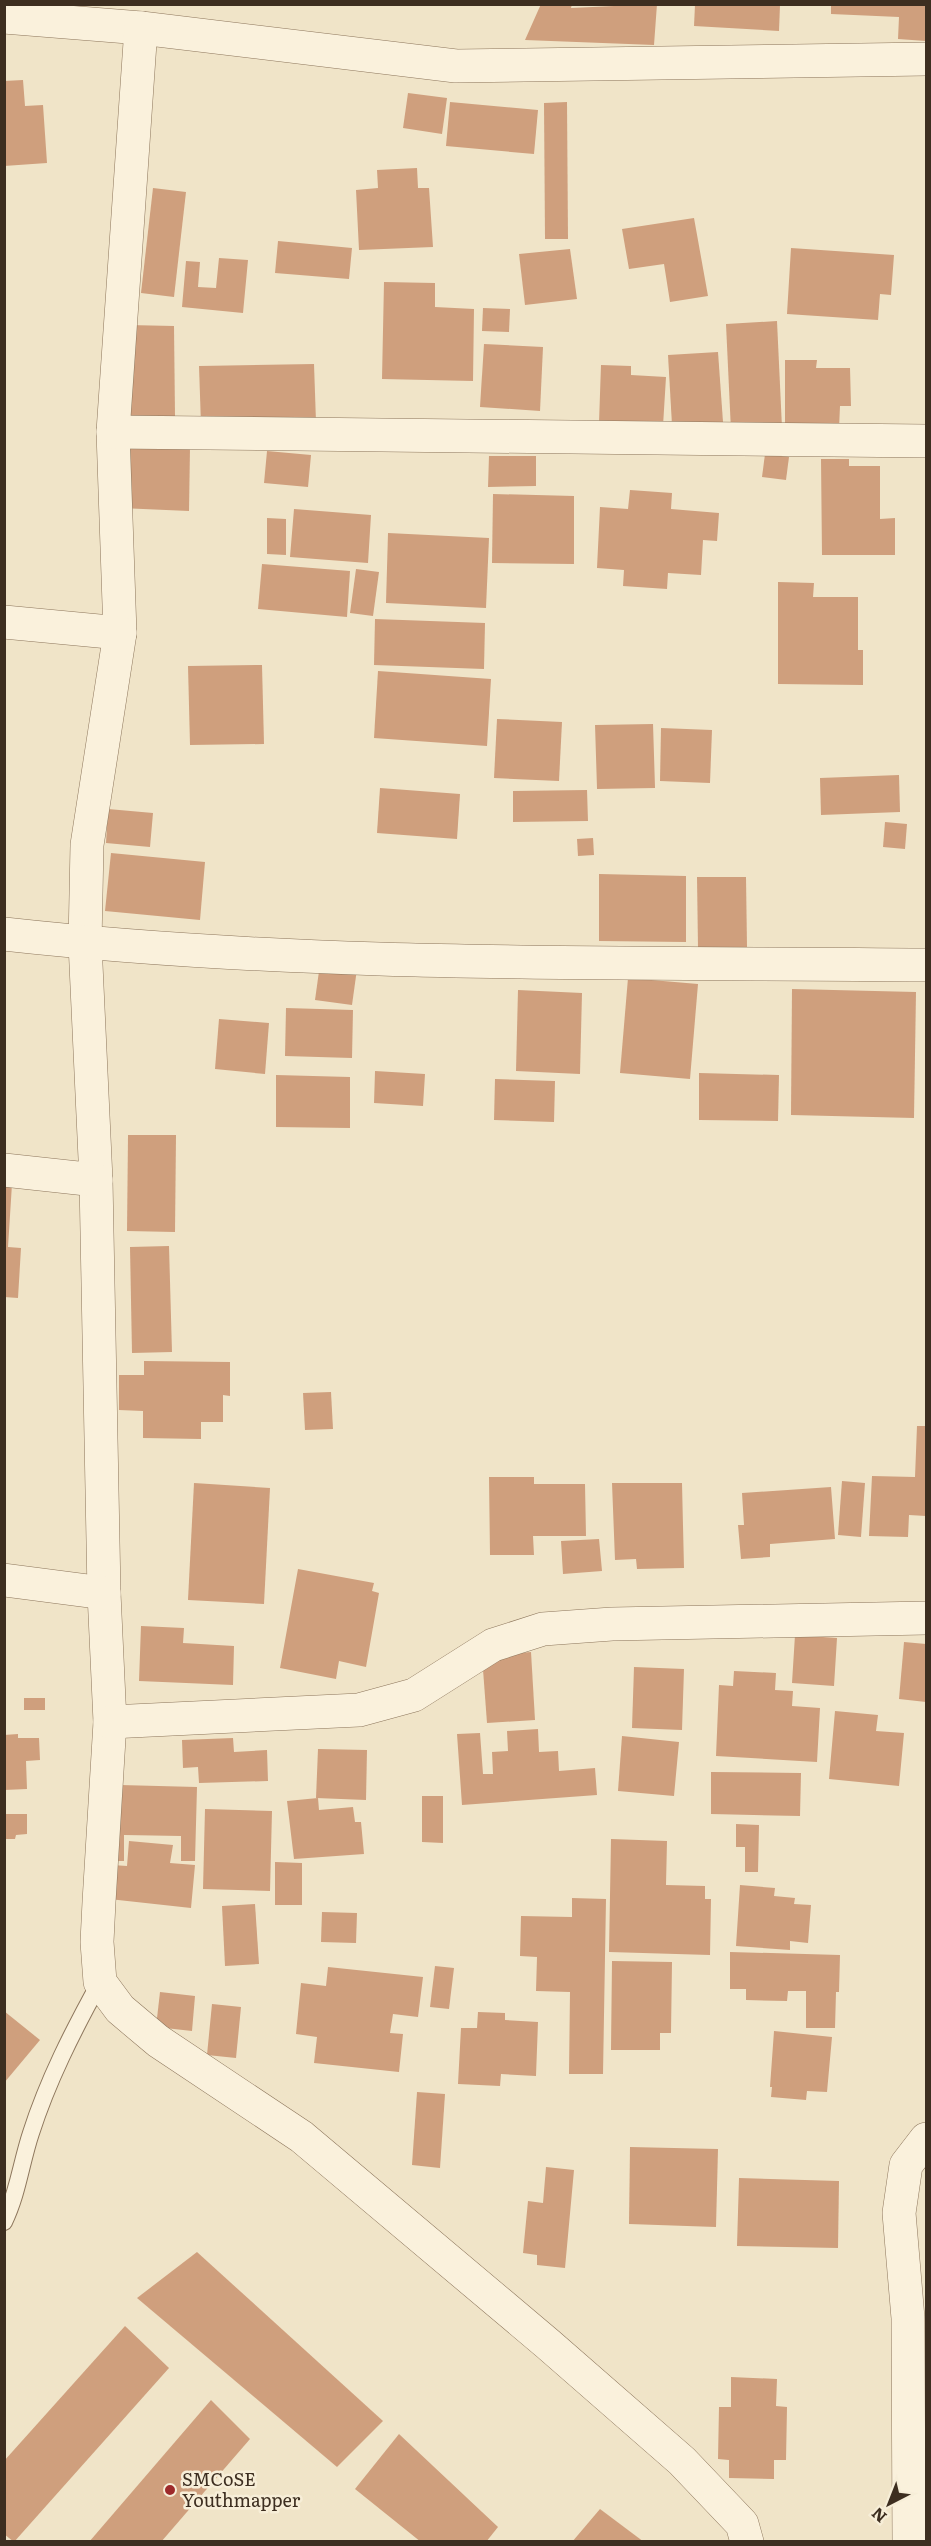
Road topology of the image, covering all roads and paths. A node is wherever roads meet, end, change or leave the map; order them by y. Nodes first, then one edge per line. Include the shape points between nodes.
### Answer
1 (58, 4) edge
2 (4, 16) edge
3 (141, 28) junction
4 (927, 59) edge
5 (113, 432) junction
6 (927, 441) edge
7 (4, 622) edge
8 (120, 633) junction
9 (4, 934) edge
10 (84, 943) junction
11 (927, 965) edge
12 (4, 1170) edge
13 (96, 1180) junction
14 (4, 1580) edge
15 (104, 1593) junction
16 (927, 1618) edge
17 (110, 1722) junction
18 (100, 1982) junction
19 (927, 2139) edge
20 (4, 2222) edge
21 (747, 2541) edge
22 (909, 2541) edge

1 - 3 street
2 - 3 street
3 - 4 street via 456,66
3 - 5 street
5 - 6 street
5 - 8 street
7 - 8 street
8 - 10 street via 87,845
9 - 10 street
10 - 11 street via 373,960
10 - 13 street
12 - 13 street
13 - 15 street
14 - 15 street
15 - 17 street
16 - 17 street via 612,1624 543,1629 493,1645 414,1695 359,1710
17 - 18 street via 97,1942
18 - 20 lane via 62,2053 30,2134 13,2203
18 - 21 street via 120,2009 158,2041 302,2137 548,2344 682,2461 742,2524
19 - 22 street via 906,2165 899,2213 908,2318

